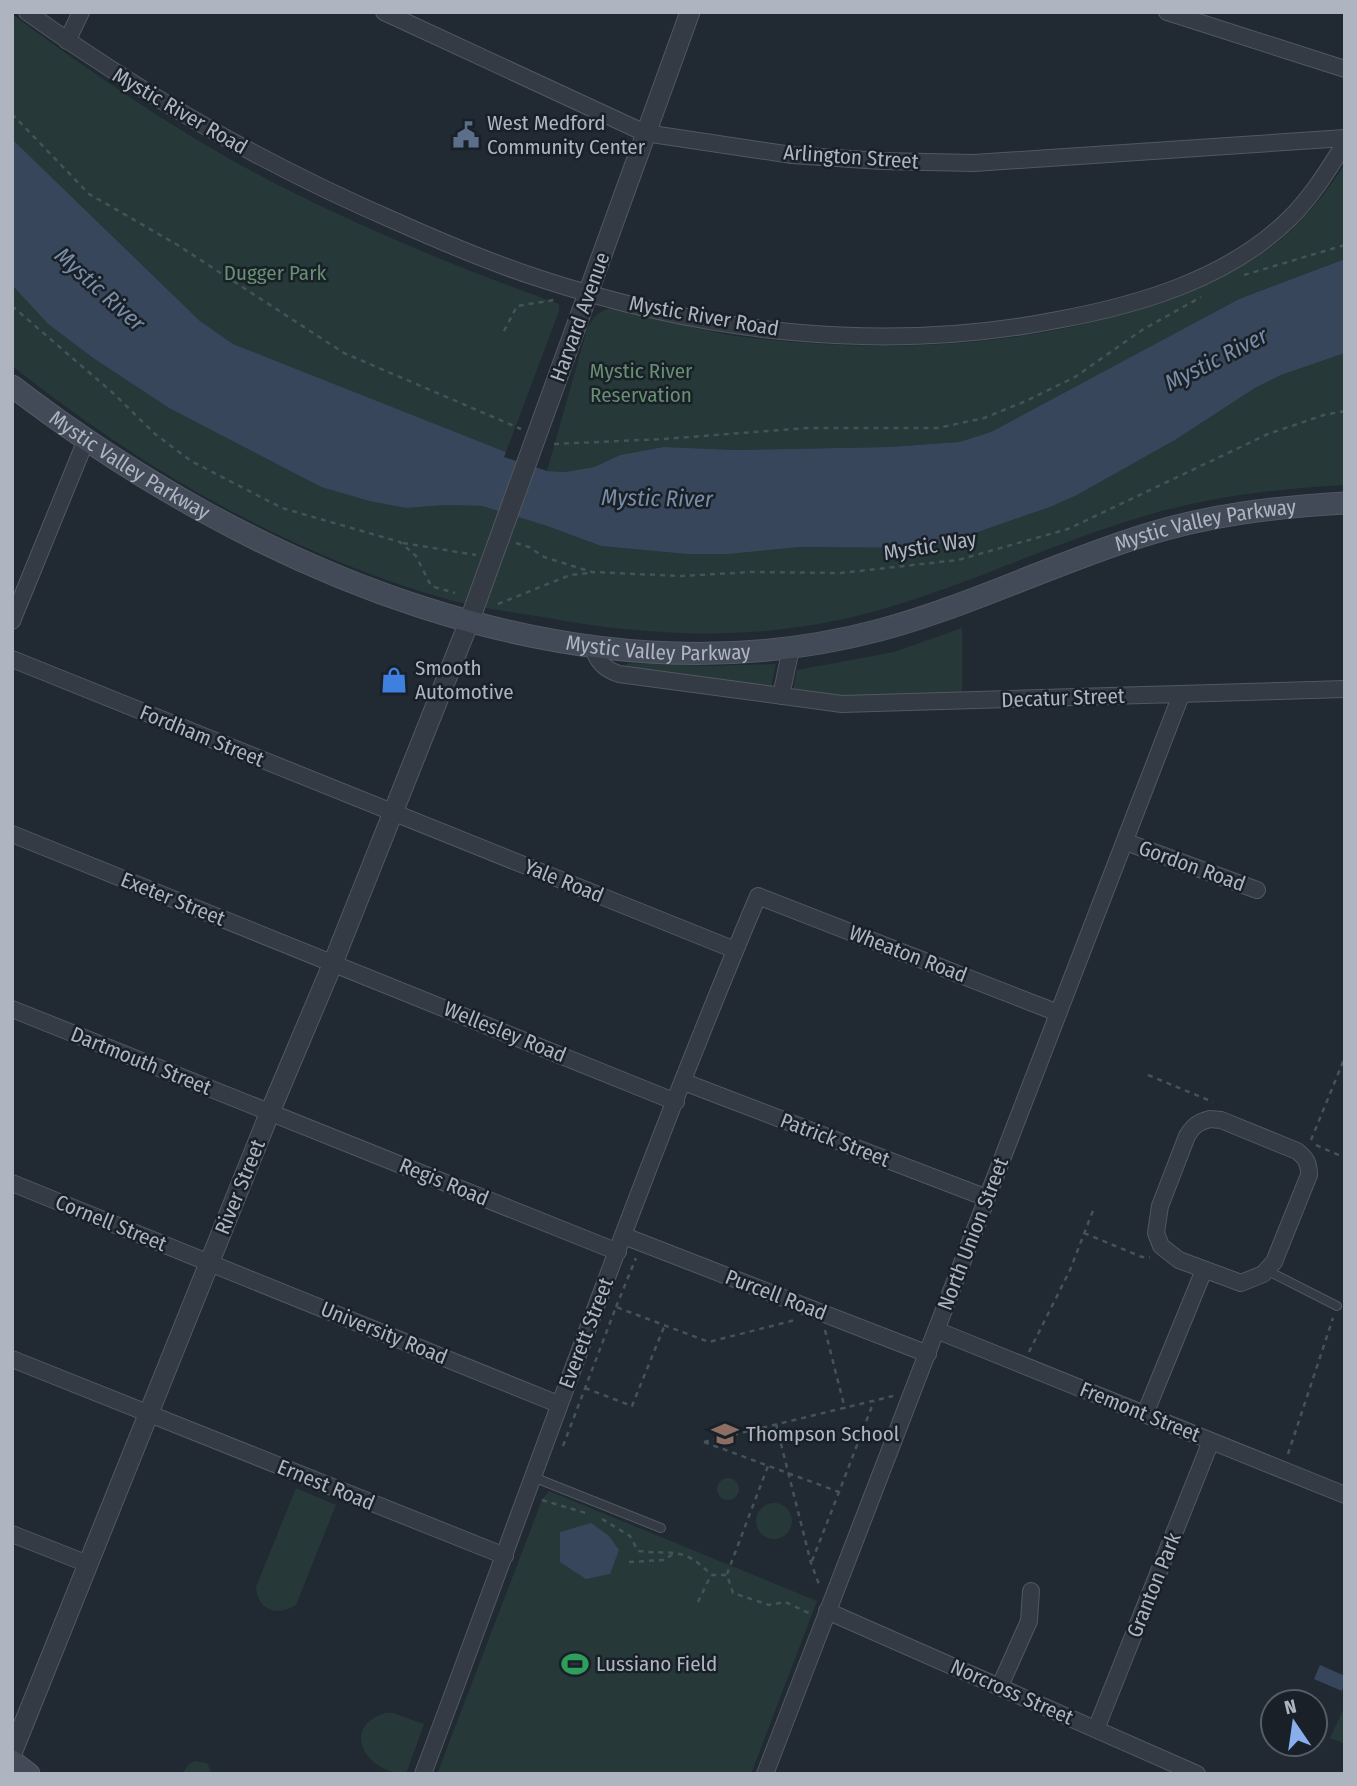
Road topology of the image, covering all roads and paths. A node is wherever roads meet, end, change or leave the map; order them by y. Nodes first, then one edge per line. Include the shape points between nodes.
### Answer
1 (27, 12) edge
2 (80, 12) edge
3 (384, 12) edge
4 (691, 12) edge
5 (1167, 12) edge
6 (67, 41) junction
7 (1345, 69) edge
8 (12, 114) edge
9 (645, 133) junction
10 (1345, 138) edge
11 (1345, 144) edge
12 (1345, 245) edge
13 (1240, 276) dead end
14 (588, 292) junction
15 (1206, 293) dead end
16 (557, 299) dead end
17 (12, 306) edge
18 (503, 331) dead end
19 (12, 386) edge
20 (1345, 411) edge
21 (86, 440) junction
22 (545, 440) junction
23 (1345, 503) edge
24 (501, 534) junction
25 (400, 542) junction
26 (492, 560) junction
27 (592, 572) junction
28 (455, 593) dead end
29 (498, 604) dead end
30 (12, 621) edge
31 (469, 622) junction
32 (593, 645) junction
33 (790, 648) junction
34 (12, 659) edge
35 (1345, 689) edge
36 (1181, 695) junction
37 (781, 696) junction
38 (392, 813) junction
39 (12, 834) edge
40 (1126, 842) junction
41 (1257, 890) dead end
42 (758, 896) joint
43 (735, 950) junction
44 (333, 963) junction
45 (12, 1009) edge
46 (1058, 1013) junction
47 (1345, 1058) edge
48 (684, 1082) junction
49 (676, 1102) junction
50 (270, 1112) junction
51 (1345, 1158) edge
52 (12, 1183) edge
53 (987, 1198) junction
54 (1094, 1208) dead end
55 (1084, 1233) junction
56 (624, 1236) junction
57 (618, 1252) junction
58 (1180, 1260) junction
59 (646, 1261) dead end
60 (210, 1263) junction
61 (1204, 1270) junction
62 (1268, 1271) junction
63 (1337, 1306) joint
64 (616, 1307) junction
65 (805, 1318) dead end
66 (664, 1326) junction
67 (936, 1330) junction
68 (836, 1331) dead end
69 (928, 1354) junction
70 (12, 1359) edge
71 (1023, 1365) junction
72 (585, 1388) junction
73 (897, 1395) dead end
74 (874, 1402) junction
75 (558, 1404) junction
76 (845, 1409) junction
77 (148, 1413) junction
78 (1144, 1414) junction
79 (776, 1424) junction
80 (1211, 1441) junction
81 (562, 1447) dead end
82 (768, 1466) junction
83 (1282, 1470) junction
84 (788, 1472) junction
85 (533, 1477) junction
86 (839, 1492) junction
87 (1345, 1495) edge
88 (536, 1499) dead end
89 (661, 1528) dead end
90 (12, 1534) edge
91 (676, 1553) junction
92 (505, 1556) junction
93 (629, 1562) dead end
94 (811, 1563) junction
95 (88, 1564) junction
96 (711, 1575) junction
97 (727, 1575) junction
98 (1031, 1591) dead end
99 (823, 1594) dead end
100 (698, 1602) dead end
101 (826, 1616) junction
102 (1000, 1686) junction
103 (1096, 1729) junction
104 (12, 1753) edge
105 (12, 1762) edge
106 (29, 1774) edge
107 (423, 1774) edge
108 (765, 1774) edge
109 (1197, 1774) edge

1 - 6 street, Mystic River Road
2 - 6 street
3 - 9 street, Arlington Street
4 - 9 street, Harvard Avenue
5 - 7 street
6 - 14 street, Mystic River Road via 160,101 295,176 458,248
8 - 22 path via 89,194 176,244 344,353
9 - 10 street, Arlington Street via 792,155 974,163
9 - 14 street, Harvard Avenue
11 - 14 street, Mystic River Road via 1310,196 1260,244 1192,282 1071,318 940,336 854,337 738,326
12 - 13 path
14 - 22 street, Harvard Avenue
15 - 22 path via 1075,377 984,418 938,428 807,428 650,440
16 - 18 path via 517,306
17 - 25 path via 191,461 282,508
19 - 21 main road, Mystic Valley Parkway
20 - 27 path, Mystic Way via 1268,434 1068,529 958,560 841,573 681,576
21 - 30 street
21 - 31 main road, Mystic Valley Parkway via 275,550 390,598
22 - 24 street, Harvard Avenue
23 - 33 main road, Mystic Valley Parkway via 1275,508 1190,523 900,624
24 - 26 street, Harvard Avenue
24 - 27 path, Mystic Way via 544,557
25 - 26 path
25 - 28 path via 416,556 431,586
26 - 31 street, Harvard Avenue
27 - 29 path via 570,575
31 - 32 main road, Mystic Valley Parkway
31 - 38 street, River Street
32 - 33 main road, Mystic Valley Parkway via 690,653
32 - 37 street, Decatur Street via 597,658 620,674
33 - 37 street
34 - 38 street, Fordham Street
35 - 36 street, Decatur Street
36 - 37 street, Decatur Street via 842,704
36 - 40 street, North Union Street
38 - 43 street, Yale Road
38 - 44 street, River Street
39 - 44 street, Exeter Street
40 - 41 street, Gordon Road
40 - 46 street, North Union Street
42 - 43 street, Everett Street
42 - 46 street, Wheaton Road
43 - 48 street, Everett Street
44 - 49 street, Wellesley Road
44 - 50 street, River Street
45 - 50 street, Dartmouth Street
46 - 53 street, North Union Street
47 - 51 path via 1310,1143
48 - 49 street, Everett Street
48 - 53 street, Patrick Street
49 - 56 street, Everett Street
50 - 57 street, Regis Road
50 - 60 street, River Street
52 - 60 street, Cornell Street
53 - 67 street, North Union Street
54 - 55 path
55 - 58 path via 1142,1256
55 - 71 path
56 - 57 street, Everett Street
56 - 69 street, Purcell Road
57 - 75 street, Everett Street
58 - 61 street
58 - 62 street via 1161,1246 1156,1233 1160,1206 1193,1127 1201,1121 1221,1120 1297,1151 1309,1166 1282,1247
59 - 64 path via 636,1257
60 - 75 street, University Road
60 - 77 street, River Street
61 - 62 street via 1241,1283
61 - 78 street
62 - 63 lane
63 - 83 path
64 - 66 path
64 - 72 path
65 - 66 path via 709,1342
66 - 72 path via 632,1406
67 - 69 street, North Union Street
67 - 71 street, Fremont Street
68 - 76 path via 824,1326
69 - 101 street, North Union Street
70 - 77 street, Ernest Road
71 - 78 street, Fremont Street
72 - 81 path
73 - 74 path
74 - 76 path
74 - 86 path
75 - 85 street, Everett Street
76 - 79 path
77 - 92 street, Ernest Road
77 - 95 street, River Street
78 - 80 street, Fremont Street
79 - 82 path via 704,1442
79 - 84 path
80 - 83 street, Fremont Street
80 - 103 street, Granton Park
82 - 84 path
82 - 97 path
83 - 87 street, Fremont Street
84 - 86 path
84 - 94 path
85 - 89 lane
85 - 92 street, Everett Street
86 - 94 path
88 - 91 path via 598,1516 630,1536 638,1551
90 - 95 street
91 - 93 path via 664,1560
91 - 96 path via 696,1559
92 - 107 street, Everett Street
94 - 99 path
95 - 104 street, River Street
96 - 97 path
96 - 100 path
97 - 101 path via 733,1593 769,1605 785,1602
98 - 102 street via 1029,1621
101 - 102 street, Norcross Street
101 - 108 street, North Union Street
102 - 103 street, Norcross Street
103 - 109 street, Norcross Street
105 - 106 main road

